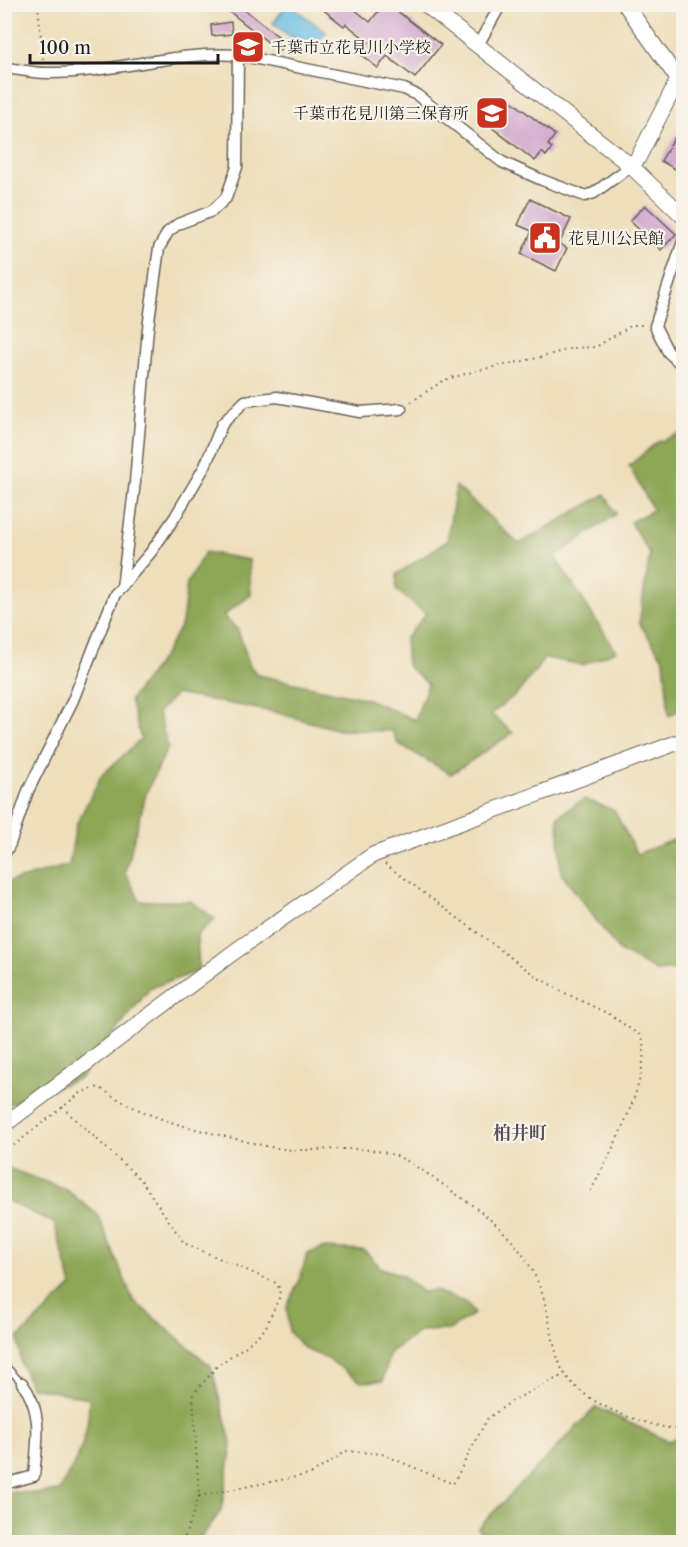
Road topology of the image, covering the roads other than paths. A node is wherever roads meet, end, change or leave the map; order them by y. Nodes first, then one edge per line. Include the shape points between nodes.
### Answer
1 (501, 4) edge
2 (625, 4) edge
3 (432, 7) edge
4 (478, 45) junction
5 (238, 55) junction
6 (4, 68) edge
7 (681, 73) edge
8 (631, 166) junction
9 (684, 216) edge
10 (684, 238) edge
11 (684, 367) edge
12 (401, 409) road end
13 (122, 587) junction
14 (684, 740) edge
15 (4, 855) edge
16 (4, 1125) edge
17 (4, 1364) edge
18 (22, 1383) joint
19 (4, 1484) edge

1 - 4 street
2 - 7 street
3 - 4 street
4 - 8 street
5 - 6 street via 212,53 44,73
5 - 8 street via 404,89 502,162 585,196
5 - 13 street via 237,167 231,184 225,198 212,211 178,224 159,248
7 - 8 street
8 - 9 street
10 - 11 street via 655,326 668,352
12 - 13 street via 360,412 277,397 245,401 222,424 206,466 175,517
13 - 15 street via 115,594 73,700 28,791
14 - 16 street via 374,855 234,952
17 - 18 lane
18 - 19 street via 36,1406 34,1476

